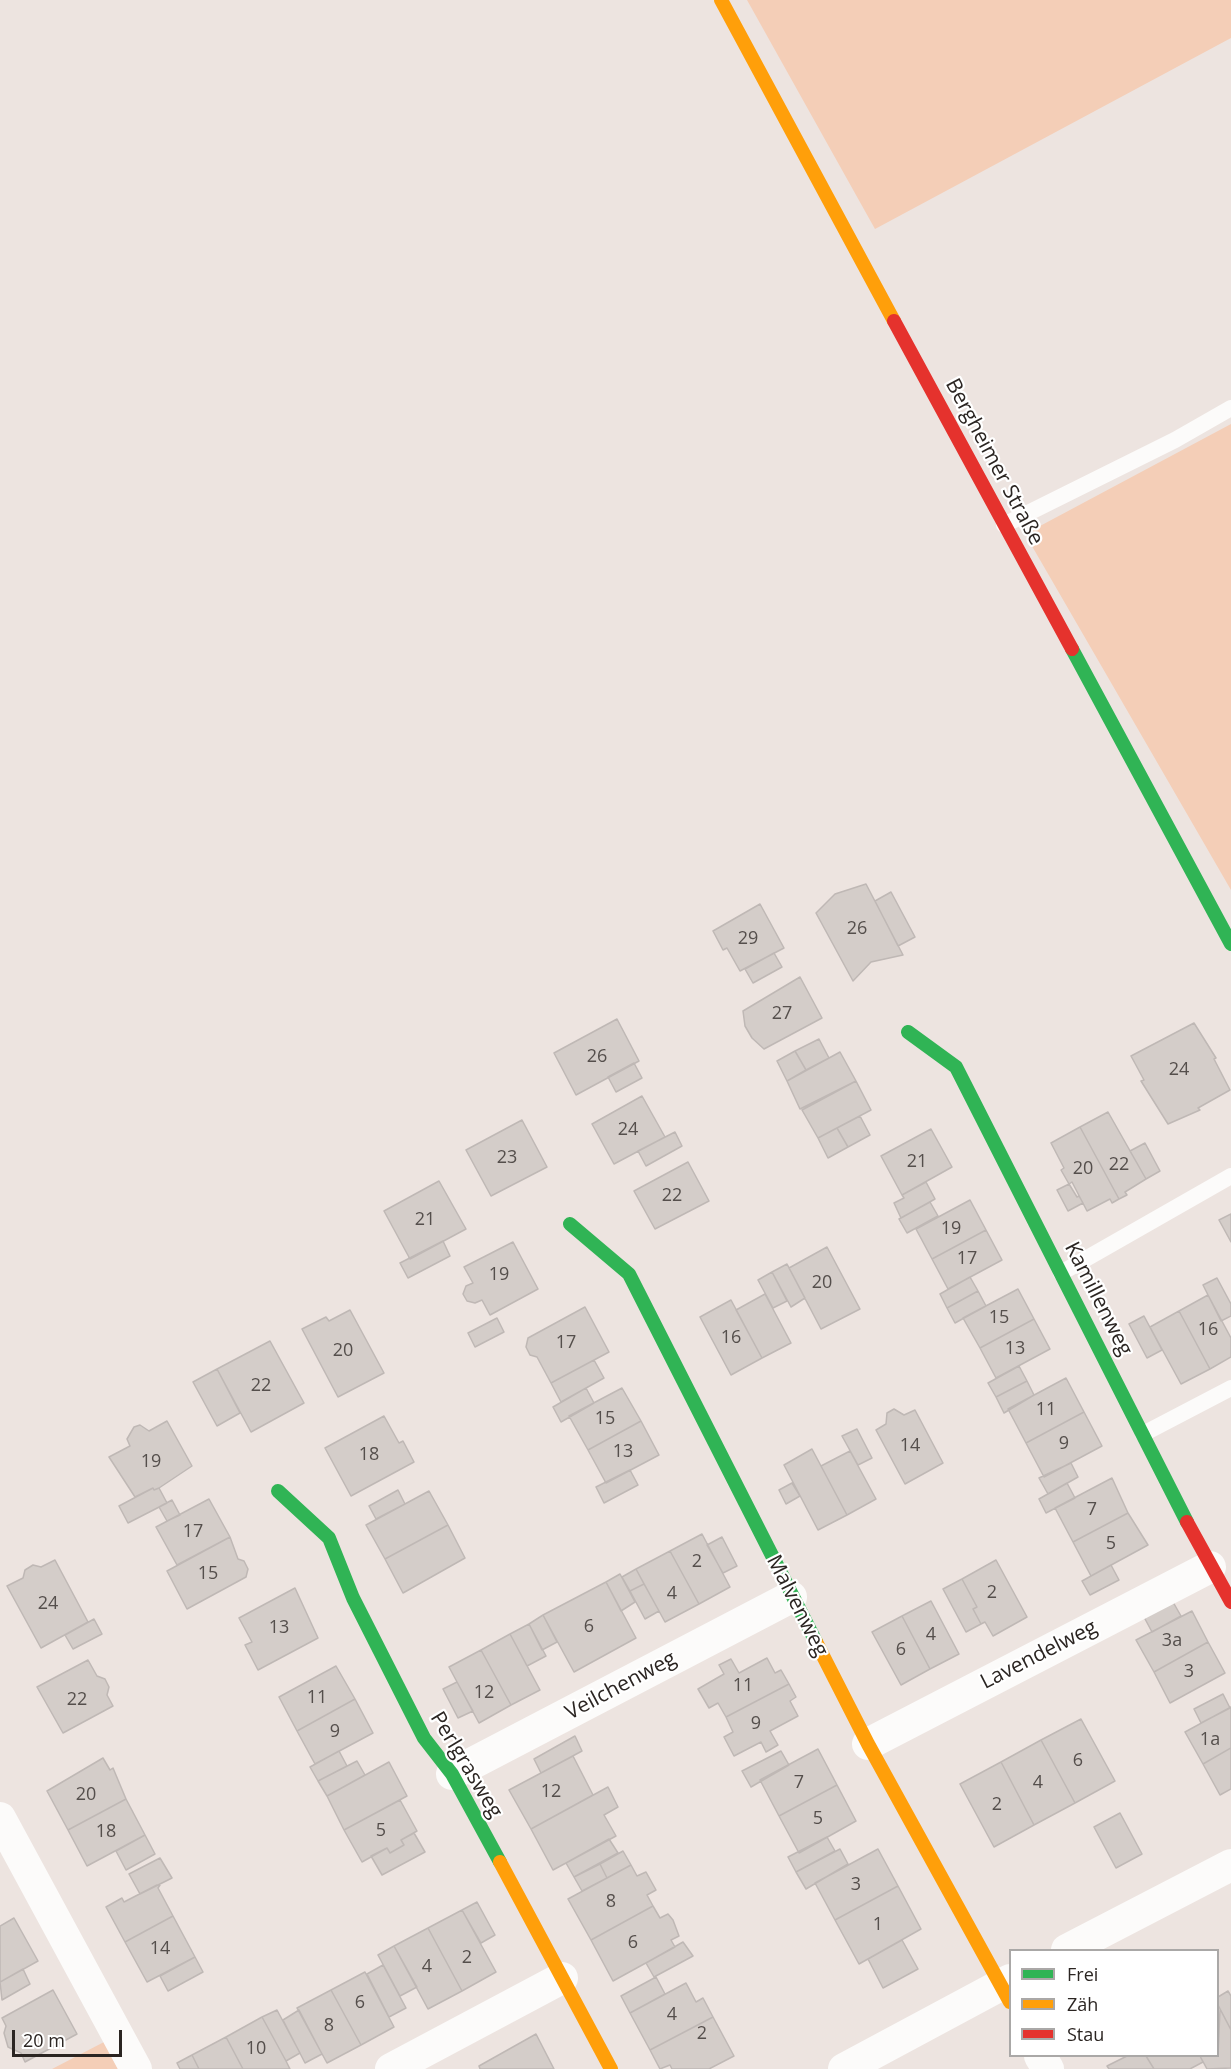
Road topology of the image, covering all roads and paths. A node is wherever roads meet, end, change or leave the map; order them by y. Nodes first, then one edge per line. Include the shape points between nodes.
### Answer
1 (721, 0) edge
2 (1231, 408) edge
3 (1004, 525) junction
4 (1231, 944) edge
5 (908, 1032) dead end
6 (1231, 1176) edge
7 (570, 1224) dead end
8 (1061, 1273) junction
9 (1231, 1388) edge
10 (1143, 1434) junction
11 (278, 1491) dead end
12 (1210, 1567) junction
13 (791, 1597) junction
14 (1230, 1600) edge
15 (868, 1744) junction
16 (452, 1774) junction
17 (0, 1818) edge
18 (1231, 1865) edge
19 (1069, 1949) edge
20 (562, 1978) junction
21 (1007, 1989) edge
22 (136, 2069) edge
23 (391, 2069) edge
24 (611, 2069) edge
25 (844, 2069) edge

1 - 3 street, Bergheimer Straße
2 - 3 lane
3 - 4 street, Bergheimer Straße
5 - 8 street, Kamillenweg via 956,1067
6 - 8 lane
7 - 13 street, Malvenweg via 629,1274
8 - 10 street, Kamillenweg
9 - 10 lane
10 - 12 street, Kamillenweg
11 - 16 street, Perlgrasweg via 328,1538 353,1598 424,1738
12 - 14 street, Kamillenweg
12 - 15 street, Lavendelweg
13 - 15 street, Malvenweg
13 - 16 street, Veilchenweg
15 - 21 street, Malvenweg
16 - 20 street, Perlgrasweg
17 - 22 street
18 - 19 street
20 - 23 street
20 - 24 street, Perlgrasweg
21 - 25 street

